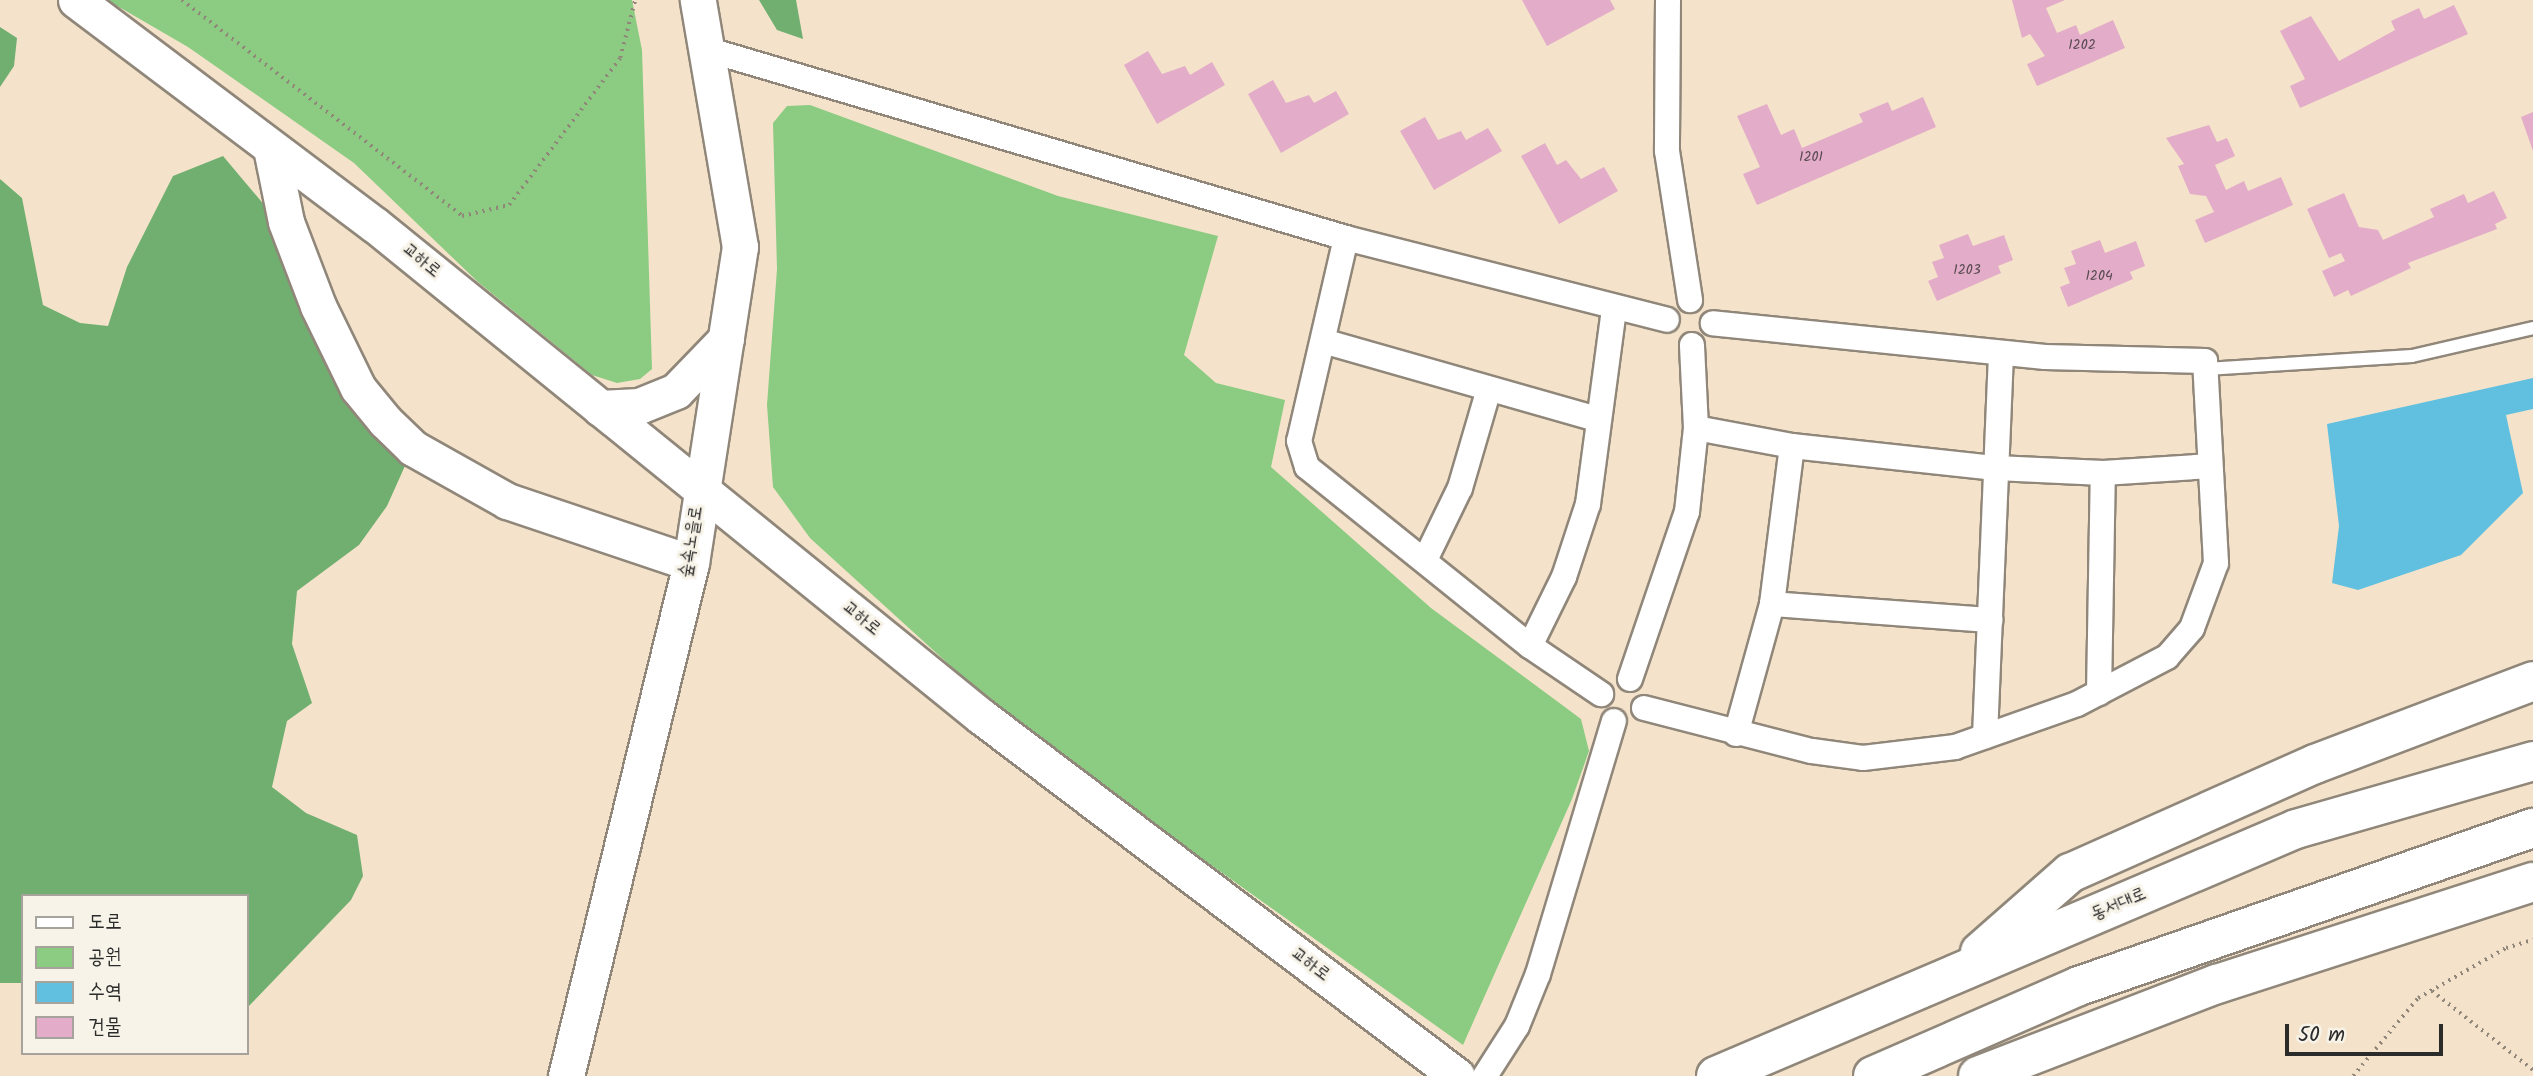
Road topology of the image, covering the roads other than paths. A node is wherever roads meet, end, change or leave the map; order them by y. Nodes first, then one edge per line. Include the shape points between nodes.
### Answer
1 (76, 0) edge
2 (698, 0) edge
3 (1668, 0) edge
4 (709, 50) junction
5 (272, 152) junction
6 (1346, 239) junction
7 (1690, 300) junction
8 (1614, 310) junction
9 (1667, 320) junction
10 (1713, 323) junction
11 (2533, 328) edge
12 (726, 339) junction
13 (1323, 341) junction
14 (1692, 345) junction
15 (2001, 353) junction
16 (2206, 369) junction
17 (1489, 389) junction
18 (600, 408) junction
19 (1597, 419) junction
20 (1696, 428) junction
21 (1792, 446) junction
22 (2210, 466) junction
23 (1996, 468) junction
24 (2103, 473) junction
25 (700, 490) junction
26 (1425, 560) junction
27 (691, 562) junction
28 (1772, 604) junction
29 (1990, 620) junction
30 (1530, 646) junction
31 (1630, 679) junction
32 (2533, 681) edge
33 (2099, 693) junction
34 (1601, 694) junction
35 (1644, 708) junction
36 (1614, 721) junction
37 (1737, 734) junction
38 (1985, 736) junction
39 (2533, 761) edge
40 (2533, 828) edge
41 (2533, 882) edge
42 (2533, 900) edge
43 (2374, 934) junction
44 (1956, 974) junction
45 (566, 1076) edge
46 (1457, 1076) edge
47 (1485, 1076) edge
48 (1716, 1076) edge
49 (1873, 1076) edge
50 (1978, 1076) edge

1 - 5 street, 교하로
2 - 4 street, 숲속노을로
3 - 7 street via 1667,151
4 - 6 street
4 - 12 street, 숲속노을로 via 740,247
5 - 18 street, 교하로 via 375,225
5 - 27 street via 286,222 318,306 358,388 385,421 413,448 508,501
6 - 8 street
6 - 13 street
7 - 9 street via 1673,307
7 - 10 street via 1708,308
8 - 9 street
8 - 19 street
9 - 14 street via 1674,340
10 - 14 street via 1707,337
10 - 15 street
11 - 16 lane via 2412,356
12 - 18 street via 676,391 639,406
12 - 25 street, 숲속노을로
13 - 17 street
13 - 26 street via 1300,441 1307,467
14 - 20 street
15 - 16 street via 2205,361
15 - 23 street
16 - 22 street
17 - 19 street
17 - 26 street via 1460,488
18 - 25 street, 교하로
19 - 30 street via 1588,504 1564,577
20 - 21 street
20 - 31 street via 1674,562
21 - 23 street
21 - 28 street
22 - 24 street
22 - 33 street via 2216,563 2192,628 2167,657
23 - 24 street
23 - 29 street
24 - 33 street
25 - 27 street, 숲속노을로
25 - 46 street, 교하로 via 982,717
26 - 30 street
27 - 45 street, 숲속노을로
28 - 29 street
28 - 37 street
29 - 38 street
30 - 34 street
31 - 34 street via 1612,680
31 - 35 street via 1644,693
32 - 44 highway via 2315,764 2070,873
33 - 38 street
34 - 36 street via 1603,712
35 - 36 street via 1635,720
35 - 37 street
36 - 47 street via 1538,974 1517,1026
37 - 38 street via 1863,758 1911,755
39 - 44 highway, 동서대로 via 2296,830
40 - 49 highway via 2079,986
41 - 43 highway
42 - 43 highway
43 - 50 highway via 2217,984
44 - 48 highway, 동서대로

